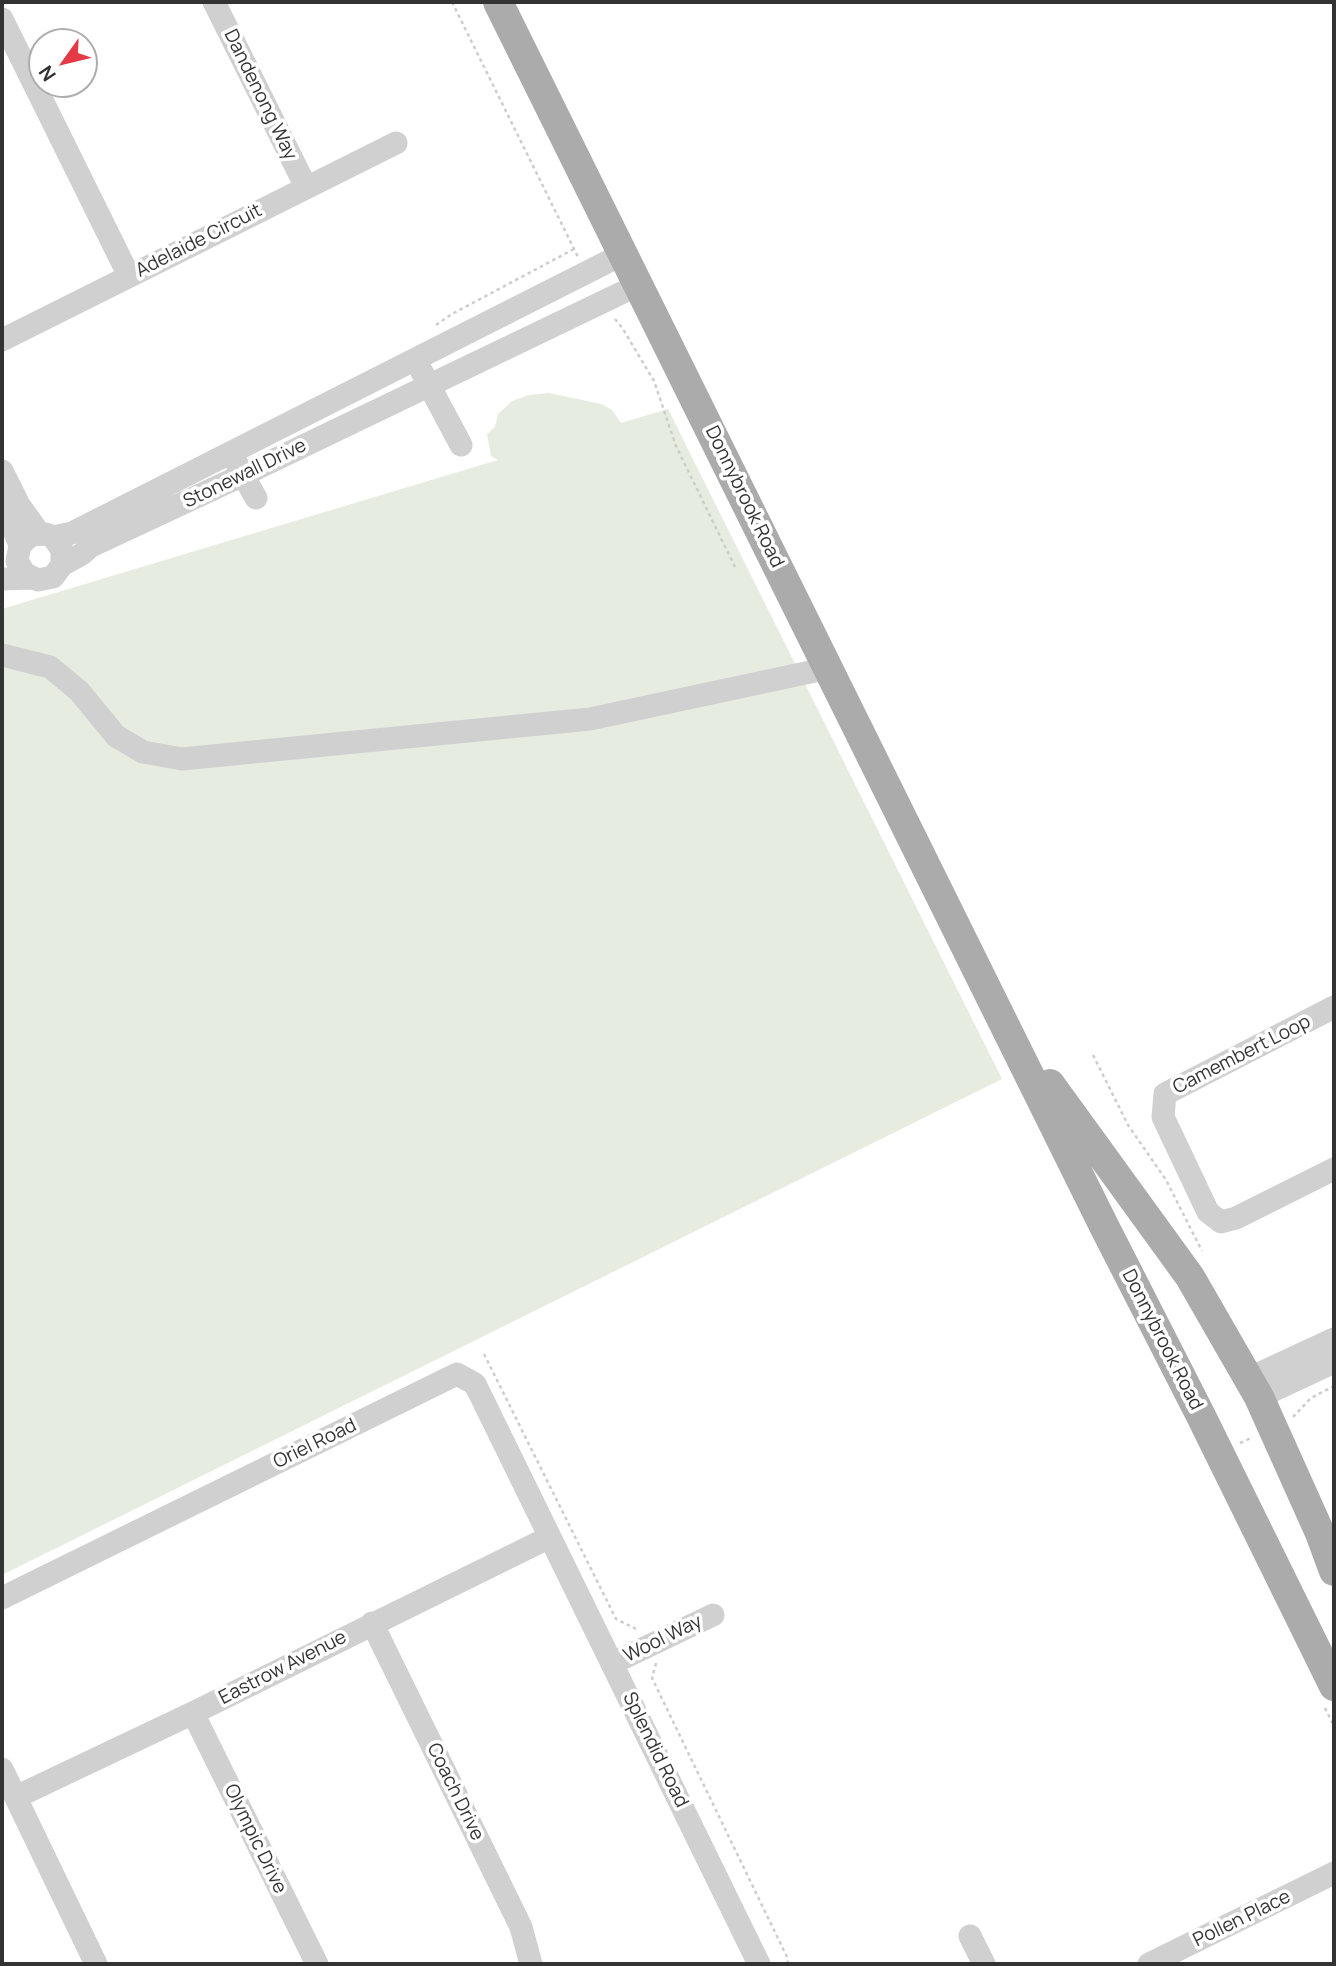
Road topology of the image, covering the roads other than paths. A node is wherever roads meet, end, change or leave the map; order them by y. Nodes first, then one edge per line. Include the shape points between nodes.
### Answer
1 (214, 2) edge
2 (498, 2) edge
3 (2, 19) edge
4 (396, 143) dead end
5 (306, 187) junction
6 (623, 254) junction
7 (129, 276) junction
8 (638, 285) junction
9 (2, 340) edge
10 (415, 360) junction
11 (429, 385) junction
12 (461, 445) dead end
13 (231, 453) junction
14 (2, 471) edge
15 (243, 475) junction
16 (256, 498) dead end
17 (2, 502) edge
18 (26, 547) edge
19 (62, 565) junction
20 (31, 578) junction
21 (2, 579) edge
22 (2, 655) edge
23 (829, 668) junction
24 (989, 994) junction
25 (1334, 1007) edge
26 (1334, 1169) edge
27 (1334, 1339) edge
28 (1334, 1362) edge
29 (1261, 1389) junction
30 (550, 1537) junction
31 (1334, 1571) edge
32 (2, 1598) edge
33 (713, 1615) dead end
34 (372, 1623) junction
35 (613, 1663) junction
36 (1334, 1686) edge
37 (193, 1713) junction
38 (2, 1769) edge
39 (16, 1797) junction
40 (1334, 1873) edge
41 (970, 1937) dead end
42 (96, 1964) edge
43 (317, 1964) edge
44 (531, 1964) edge
45 (759, 1964) edge
46 (984, 1964) edge
47 (1149, 1964) edge

1 - 5 street, Dandenong Way
2 - 6 main road, Donnybrook Road
3 - 7 street
4 - 5 street, Adelaide Circuit
5 - 7 street, Adelaide Circuit
6 - 8 main road, Donnybrook Road
6 - 10 street, Stonewall Drive
7 - 9 street, Adelaide Circuit
8 - 11 street, Stonewall Drive
8 - 23 main road, Donnybrook Road
10 - 11 street
10 - 13 street, Stonewall Drive
11 - 12 street
11 - 15 street, Stonewall Drive
13 - 15 street
13 - 18 street, Stonewall Drive via 72,533
14 - 18 street via 19,505
15 - 16 street
15 - 19 street, Stonewall Drive via 91,546
17 - 18 street
18 - 19 street via 62,550
18 - 20 street via 20,568
19 - 20 street via 46,580
20 - 21 street
22 - 23 street via 50,667 79,691 116,736 143,752 182,759 590,719
23 - 24 main road, Donnybrook Road
24 - 29 main road, Donnybrook Road via 1190,1277
24 - 36 main road, Donnybrook Road
25 - 26 street, Camembert Loop via 1165,1094 1163,1117 1208,1212 1222,1222
27 - 29 street
28 - 29 street
29 - 31 main road, Donnybrook Road
30 - 32 street, Oriel Road via 475,1384 457,1374
30 - 34 street, Eastrow Avenue
30 - 35 street, Splendid Road
33 - 35 street, Wool Way
34 - 37 street, Eastrow Avenue
34 - 44 street, Coach Drive via 521,1927
35 - 45 street, Splendid Road
37 - 39 street, Eastrow Avenue
37 - 43 street, Olympic Drive
38 - 39 street
39 - 42 street
40 - 47 street, Pollen Place
41 - 46 street

